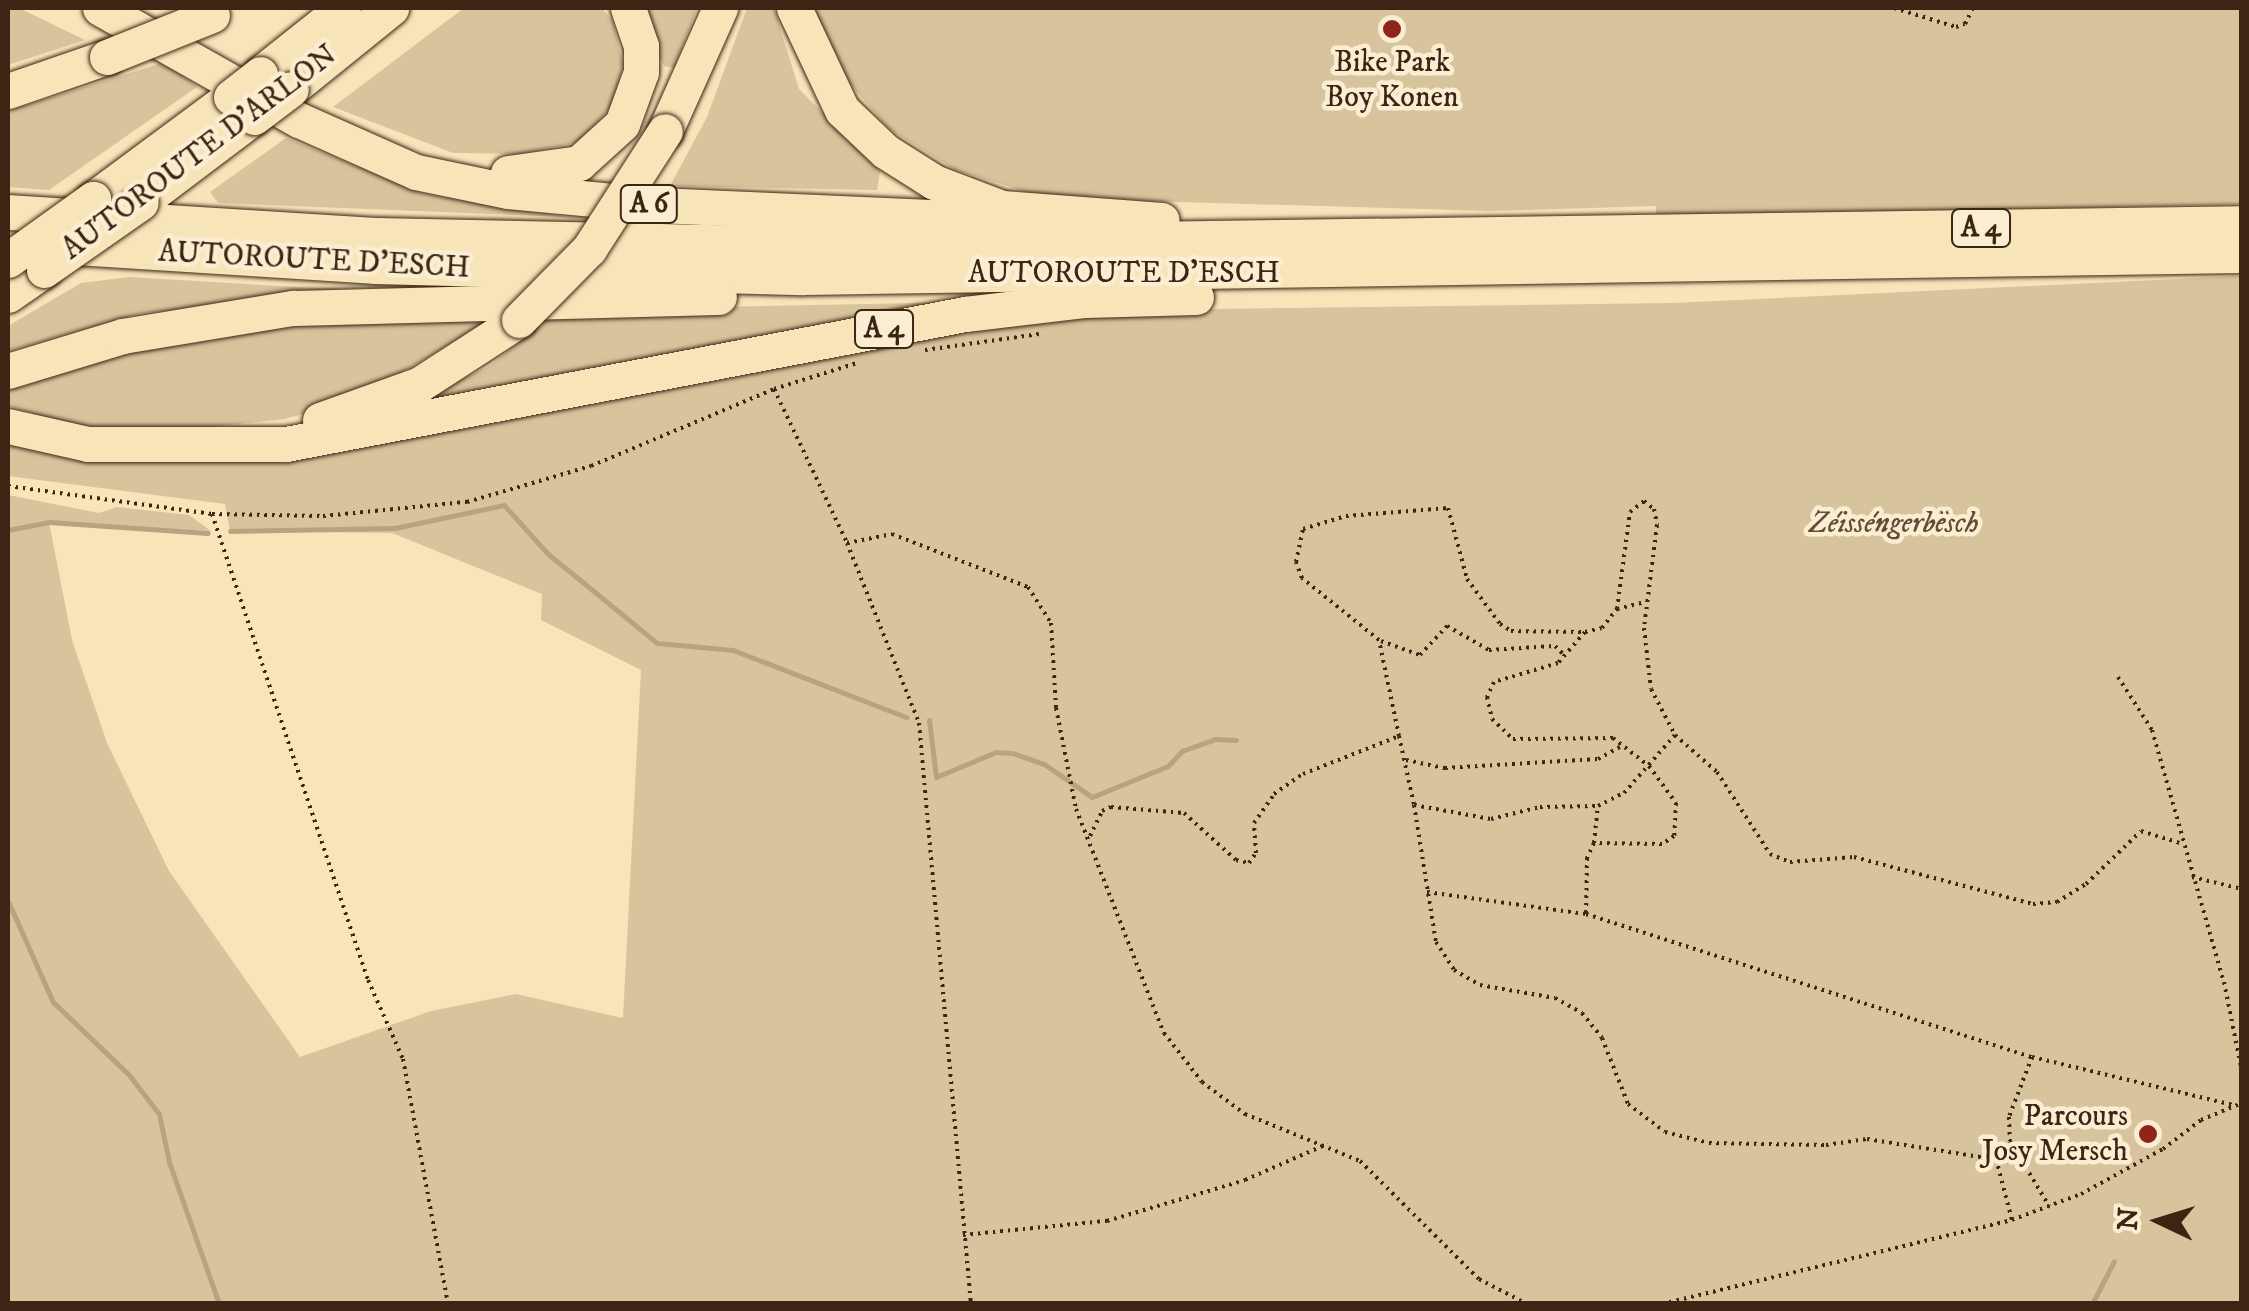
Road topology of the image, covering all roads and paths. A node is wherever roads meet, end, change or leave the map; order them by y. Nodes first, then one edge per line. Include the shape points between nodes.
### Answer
1 (100, 8) edge
2 (132, 8) edge
3 (343, 8) edge
4 (390, 8) edge
5 (628, 8) edge
6 (720, 8) edge
7 (794, 8) edge
8 (1894, 8) edge
9 (1973, 8) edge
10 (220, 11) edge
11 (275, 82) junction
12 (8, 91) edge
13 (243, 107) junction
14 (8, 212) edge
15 (2242, 223) edge
16 (1241, 239) junction
17 (8, 242) edge
18 (2242, 255) edge
19 (8, 260) edge
20 (1558, 269) junction
21 (1216, 274) junction
22 (8, 295) edge
23 (1050, 332) dead end
24 (909, 353) dead end
25 (864, 361) dead end
26 (8, 371) edge
27 (774, 389) junction
28 (8, 414) edge
29 (8, 426) edge
30 (216, 444) junction
31 (144, 446) junction
32 (8, 486) edge
33 (212, 514) junction
34 (847, 544) junction
35 (1646, 602) junction
36 (1617, 609) junction
37 (1555, 629) junction
38 (1585, 632) junction
39 (1378, 640) junction
40 (1555, 646) junction
41 (1563, 654) junction
42 (2118, 677) dead end
43 (1675, 734) junction
44 (1400, 736) junction
45 (1620, 747) junction
46 (1406, 760) junction
47 (1649, 766) junction
48 (1414, 804) junction
49 (1598, 806) junction
50 (1090, 836) junction
51 (1594, 843) junction
52 (2180, 843) junction
53 (2192, 877) junction
54 (2242, 889) edge
55 (1427, 892) junction
56 (1586, 914) junction
57 (2032, 1057) junction
58 (2242, 1072) edge
59 (2242, 1104) edge
60 (2234, 1105) junction
61 (1327, 1144) junction
62 (1996, 1159) junction
63 (2018, 1163) junction
64 (2050, 1207) junction
65 (2012, 1220) junction
66 (963, 1235) junction
67 (448, 1304) edge
68 (971, 1304) edge
69 (1527, 1304) edge
70 (1662, 1304) edge

1 - 16 highway, A 6 via 356,149 462,182 674,206 1150,226
2 - 5 highway via 363,138 486,173 542,173 580,163 622,124 640,72 641,46
3 - 11 highway, AUTOROUTE D'ARLON
4 - 11 highway, AUTOROUTE D'ARLON
6 - 30 highway, A 6, bridge via 666,132 590,248 519,320 476,353 376,402
7 - 16 highway via 842,110 885,151 934,182 1002,208 1154,218
8 - 9 path via 1956,27 1966,24
10 - 12 highway, bridge
11 - 13 highway, AUTOROUTE D'ARLON, bridge
13 - 19 highway, AUTOROUTE D'ARLON, bridge
13 - 22 highway, AUTOROUTE D'ARLON, bridge via 141,202
14 - 16 highway, AUTOROUTE D'ESCH / A 4 via 377,235 801,244
15 - 16 highway, AUTOROUTE D'ESCH / A 4
17 - 21 highway, AUTOROUTE D'ESCH / A 4 via 375,266 804,277
18 - 20 highway, AUTOROUTE D'ESCH / A 4
20 - 21 highway, AUTOROUTE D'ESCH / A 4
20 - 30 highway, A 4 via 1490,288 1085,300 965,314 377,431 286,444
21 - 26 highway, A 4 via 1111,290 293,308 123,336
23 - 24 path
25 - 27 path
27 - 33 path via 591,466 467,502 322,516
27 - 34 path
28 - 31 highway
29 - 31 highway, A 4 via 88,444
30 - 31 highway, A 4
32 - 33 path
33 - 67 path via 368,980 403,1059
34 - 50 path via 892,534 1028,587 1051,623 1069,780
34 - 66 path via 919,723
35 - 36 path
35 - 36 path via 1657,526 1654,509 1644,502 1630,512
35 - 43 path via 1652,689
36 - 38 path via 1602,628
37 - 38 path
37 - 39 path via 1511,631 1500,624 1467,579 1448,508 1346,516 1303,529 1296,562 1302,578
37 - 40 path
38 - 41 path
39 - 40 path via 1420,655 1447,626 1489,650
39 - 44 path
40 - 41 path
41 - 45 path via 1558,663 1494,682 1487,697 1492,719 1513,739 1606,737
42 - 52 path via 2152,730
43 - 47 path
43 - 52 path via 1717,772 1770,854 1790,862 1854,858 2033,904 2057,902 2086,884 2141,831
44 - 46 path
44 - 50 path via 1302,774 1274,794 1254,823 1256,853 1249,863 1236,860 1184,813 1111,807
45 - 46 path via 1598,759 1445,768
45 - 47 path
46 - 48 path
47 - 49 path via 1624,793
47 - 51 path via 1676,803 1674,836 1662,844
48 - 49 path via 1491,819 1540,807
48 - 55 path
49 - 51 path
50 - 61 path via 1137,972 1164,1032 1192,1070 1245,1114
51 - 56 path via 1587,858
52 - 53 path
53 - 54 path
53 - 58 path
55 - 56 path
55 - 62 path via 1436,942 1454,970 1480,985 1555,998 1582,1013 1602,1038 1628,1104 1665,1132 1708,1143 1867,1139
56 - 57 path
57 - 60 path
57 - 63 path via 2009,1117
59 - 60 path
60 - 64 path
61 - 66 path via 1245,1180 1107,1221
61 - 69 path via 1360,1162 1479,1278
62 - 63 path
62 - 65 path
63 - 64 path
64 - 65 path
65 - 70 path
66 - 68 path

